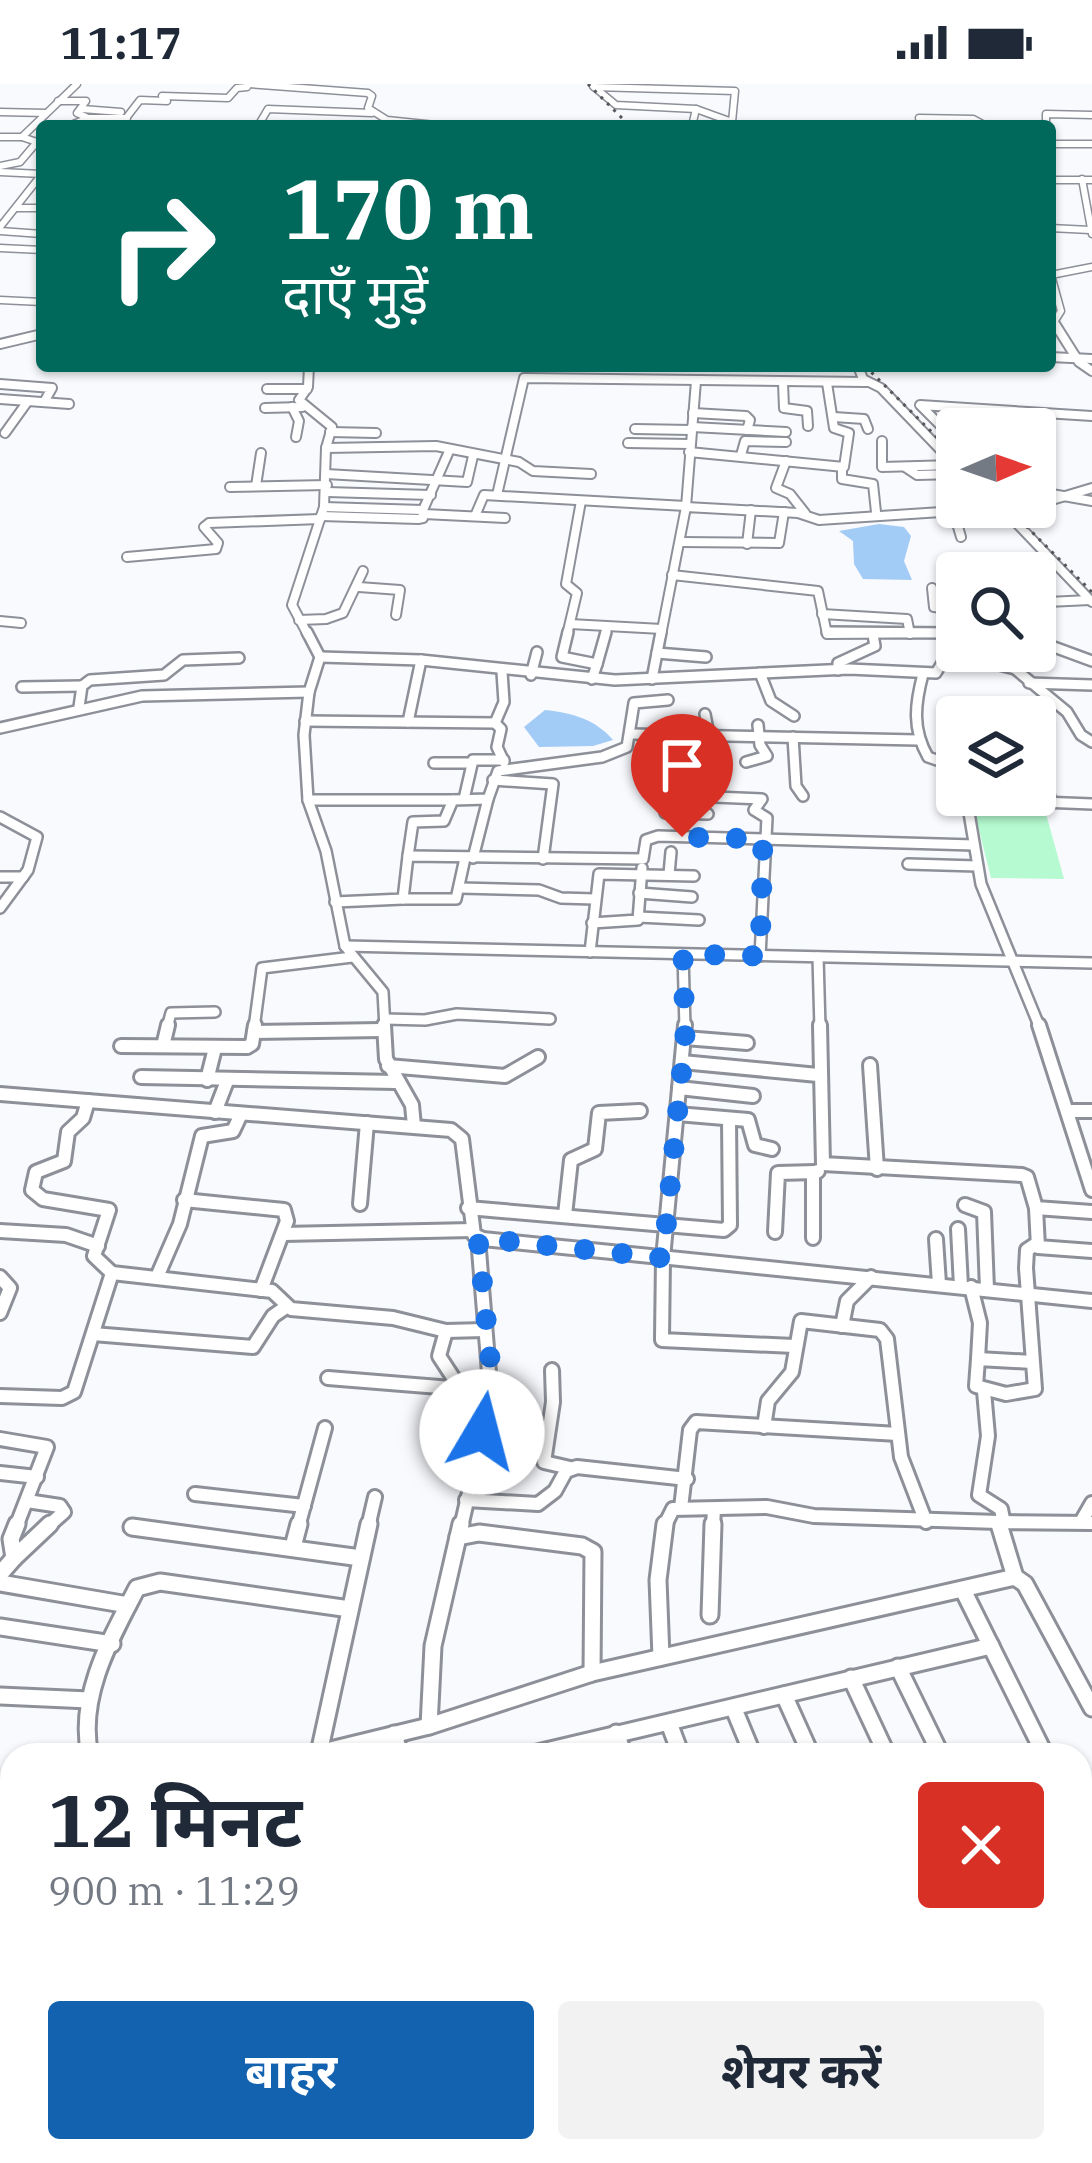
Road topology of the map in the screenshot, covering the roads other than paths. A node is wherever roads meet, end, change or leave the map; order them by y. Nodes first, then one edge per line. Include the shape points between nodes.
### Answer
1 (77, 84) edge
2 (380, 84) edge
3 (247, 85) edge
4 (592, 85) edge
5 (652, 87) edge
6 (736, 87) edge
7 (370, 94) junction
8 (162, 96) dead end
9 (191, 97) junction
10 (58, 100) junction
11 (640, 106) junction
12 (919, 106) dead end
13 (82, 109) junction
14 (696, 109) junction
15 (319, 111) junction
16 (0, 112) edge
17 (46, 113) junction
18 (376, 113) junction
19 (128, 115) junction
20 (1092, 115) edge
21 (88, 118) junction
22 (105, 118) joint
23 (39, 120) edge
24 (83, 120) edge
25 (124, 120) edge
26 (261, 120) edge
27 (313, 120) edge
28 (387, 120) edge
29 (693, 120) edge
30 (725, 120) edge
31 (735, 120) edge
32 (919, 120) edge
33 (925, 120) edge
34 (975, 120) edge
35 (1046, 120) edge
36 (36, 123) edge
37 (0, 137) edge
38 (22, 137) junction
39 (36, 139) edge
40 (36, 144) edge
41 (1056, 144) edge
42 (1092, 144) edge
43 (28, 152) junction
44 (36, 152) edge
45 (20, 162) junction
46 (36, 171) edge
47 (2, 172) edge
48 (36, 174) edge
49 (1082, 179) junction
50 (1092, 179) edge
51 (1056, 180) edge
52 (36, 182) edge
53 (16, 208) junction
54 (36, 208) edge
55 (1056, 228) edge
56 (1091, 228) edge
57 (0, 229) edge
58 (36, 233) edge
59 (0, 248) edge
60 (36, 250) edge
61 (1092, 267) edge
62 (1056, 277) edge
63 (0, 300) edge
64 (36, 302) edge
65 (1056, 325) edge
66 (36, 335) edge
67 (0, 344) edge
68 (1056, 357) edge
69 (1076, 358) junction
70 (1092, 359) edge
71 (1092, 371) edge
72 (307, 372) edge
73 (525, 372) edge
74 (734, 372) edge
75 (861, 372) edge
76 (524, 378) junction
77 (696, 381) junction
78 (733, 381) junction
79 (867, 382) junction
80 (783, 383) junction
81 (827, 383) junction
82 (0, 384) edge
83 (267, 389) dead end
84 (0, 399) edge
85 (300, 400) junction
86 (28, 401) junction
87 (44, 402) junction
88 (69, 404) dead end
89 (265, 408) dead end
90 (967, 408) edge
91 (693, 413) junction
92 (1056, 414) edge
93 (1092, 416) edge
94 (834, 417) junction
95 (936, 421) edge
96 (808, 426) dead end
97 (691, 428) junction
98 (634, 429) dead end
99 (868, 429) dead end
100 (747, 430) junction
101 (330, 432) junction
102 (376, 433) dead end
103 (5, 434) dead end
104 (296, 437) dead end
105 (882, 442) dead end
106 (628, 443) dead end
107 (326, 448) junction
108 (690, 448) junction
109 (936, 448) edge
110 (450, 449) junction
111 (261, 453) dead end
112 (741, 455) junction
113 (473, 456) junction
114 (502, 459) junction
115 (786, 461) junction
116 (842, 468) junction
117 (936, 472) edge
118 (591, 474) dead end
119 (437, 479) junction
120 (327, 484) junction
121 (256, 486) junction
122 (230, 487) dead end
123 (1092, 488) edge
124 (1056, 493) edge
125 (1064, 494) junction
126 (431, 495) junction
127 (496, 495) junction
128 (1056, 497) edge
129 (580, 500) junction
130 (1092, 501) edge
131 (686, 506) junction
132 (751, 510) junction
133 (936, 510) edge
134 (424, 512) junction
135 (784, 512) junction
136 (876, 512) junction
137 (322, 514) junction
138 (805, 514) junction
139 (475, 516) junction
140 (505, 518) dead end
141 (958, 528) edge
142 (1020, 528) edge
143 (961, 537) dead end
144 (680, 542) junction
145 (747, 544) junction
146 (127, 557) dead end
147 (363, 571) dead end
148 (672, 575) junction
149 (359, 587) junction
150 (932, 588) dead end
151 (1091, 601) edge
152 (1056, 602) edge
153 (936, 607) edge
154 (822, 614) junction
155 (396, 616) dead end
156 (299, 620) junction
157 (0, 621) edge
158 (21, 623) dead end
159 (570, 625) junction
160 (607, 626) junction
161 (662, 629) junction
162 (936, 633) edge
163 (910, 634) junction
164 (873, 635) junction
165 (1056, 648) edge
166 (537, 652) dead end
167 (657, 653) junction
168 (320, 657) junction
169 (706, 657) dead end
170 (238, 658) dead end
171 (421, 660) junction
172 (1092, 662) edge
173 (597, 664) junction
174 (838, 670) junction
175 (502, 672) junction
176 (936, 672) edge
177 (1018, 672) edge
178 (760, 673) junction
179 (923, 674) junction
180 (531, 675) junction
181 (592, 679) junction
182 (652, 679) junction
183 (1029, 682) junction
184 (1092, 685) edge
185 (82, 686) junction
186 (22, 687) dead end
187 (309, 692) junction
188 (668, 700) dead end
189 (79, 707) junction
190 (705, 714) dead end
191 (794, 716) dead end
192 (305, 721) junction
193 (408, 722) junction
194 (495, 723) junction
195 (0, 728) edge
196 (758, 731) junction
197 (631, 734) junction
198 (710, 735) junction
199 (793, 737) junction
200 (918, 740) junction
201 (1092, 742) edge
202 (936, 759) edge
203 (746, 761) dead end
204 (434, 763) dead end
205 (472, 763) junction
206 (504, 765) junction
207 (493, 780) junction
208 (667, 795) dead end
209 (710, 796) junction
210 (803, 796) dead end
211 (488, 799) junction
212 (308, 800) junction
213 (458, 800) junction
214 (1056, 802) edge
215 (1092, 804) edge
216 (665, 813) dead end
217 (708, 814) junction
218 (969, 816) edge
219 (0, 817) edge
220 (706, 838) junction
221 (763, 839) junction
222 (974, 845) junction
223 (671, 851) dead end
224 (408, 856) junction
225 (469, 858) junction
226 (543, 859) junction
227 (643, 859) junction
228 (908, 864) dead end
229 (977, 866) junction
230 (641, 872) junction
231 (669, 874) junction
232 (694, 876) dead end
233 (0, 877) edge
234 (23, 877) junction
235 (460, 888) junction
236 (639, 893) junction
237 (692, 897) dead end
238 (403, 899) junction
239 (593, 899) junction
240 (335, 902) junction
241 (0, 908) edge
242 (639, 917) junction
243 (698, 920) dead end
244 (592, 923) junction
245 (348, 952) junction
246 (590, 952) junction
247 (683, 954) junction
248 (760, 956) junction
249 (818, 957) junction
250 (1016, 962) junction
251 (1092, 964) edge
252 (214, 1012) dead end
253 (550, 1019) dead end
254 (384, 1024) junction
255 (254, 1032) junction
256 (685, 1038) junction
257 (747, 1043) dead end
258 (121, 1046) dead end
259 (163, 1046) junction
260 (215, 1048) junction
261 (538, 1057) dead end
262 (682, 1062) junction
263 (870, 1065) dead end
264 (388, 1066) junction
265 (818, 1075) junction
266 (141, 1077) dead end
267 (207, 1080) junction
268 (226, 1081) junction
269 (396, 1082) junction
270 (680, 1088) junction
271 (0, 1094) edge
272 (753, 1096) dead end
273 (88, 1101) junction
274 (640, 1111) dead end
275 (1070, 1111) junction
276 (1092, 1111) edge
277 (215, 1112) junction
278 (241, 1114) junction
279 (677, 1114) junction
280 (729, 1119) junction
281 (367, 1123) junction
282 (414, 1126) junction
283 (1076, 1133) junction
284 (1092, 1133) edge
285 (772, 1149) dead end
286 (821, 1169) junction
287 (878, 1169) junction
288 (1092, 1190) edge
289 (184, 1201) junction
290 (360, 1204) dead end
291 (965, 1205) dead end
292 (468, 1208) junction
293 (1036, 1208) junction
294 (1092, 1212) edge
295 (565, 1215) junction
296 (668, 1227) junction
297 (958, 1229) dead end
298 (0, 1231) edge
299 (775, 1232) dead end
300 (283, 1234) junction
301 (475, 1234) junction
302 (813, 1238) dead end
303 (936, 1239) dead end
304 (1036, 1244) junction
305 (98, 1246) junction
306 (1092, 1250) edge
307 (663, 1258) junction
308 (112, 1273) junction
309 (0, 1276) edge
310 (157, 1277) junction
311 (872, 1277) junction
312 (939, 1284) junction
313 (966, 1287) junction
314 (261, 1289) junction
315 (987, 1289) junction
316 (1024, 1293) junction
317 (1092, 1301) edge
318 (286, 1307) junction
319 (0, 1312) edge
320 (842, 1326) junction
321 (484, 1330) junction
322 (446, 1331) junction
323 (93, 1334) junction
324 (794, 1346) junction
325 (978, 1359) junction
326 (1032, 1362) junction
327 (552, 1370) dead end
328 (328, 1378) dead end
329 (464, 1389) junction
330 (984, 1391) junction
331 (0, 1396) edge
332 (490, 1397) junction
333 (764, 1426) junction
334 (326, 1428) dead end
335 (898, 1434) junction
336 (0, 1439) edge
337 (570, 1468) junction
338 (0, 1473) edge
339 (37, 1477) junction
340 (687, 1479) junction
341 (195, 1494) dead end
342 (375, 1497) dead end
343 (466, 1500) junction
344 (27, 1501) junction
345 (1092, 1503) edge
346 (304, 1506) junction
347 (681, 1508) junction
348 (714, 1509) junction
349 (1001, 1521) junction
350 (926, 1522) junction
351 (1086, 1523) edge
352 (132, 1527) dead end
353 (458, 1537) junction
354 (293, 1547) junction
355 (14, 1558) junction
356 (362, 1558) junction
357 (0, 1574) edge
358 (1015, 1577) junction
359 (0, 1583) edge
360 (963, 1590) junction
361 (128, 1605) junction
362 (350, 1609) junction
363 (710, 1615) dead end
364 (0, 1627) edge
365 (112, 1644) junction
366 (991, 1646) junction
367 (661, 1657) junction
368 (898, 1667) junction
369 (592, 1673) junction
370 (851, 1678) junction
371 (784, 1695) junction
372 (0, 1696) edge
373 (89, 1700) junction
374 (1090, 1700) edge
375 (734, 1708) junction
376 (669, 1723) junction
377 (429, 1726) junction
378 (616, 1733) junction
379 (394, 1734) junction
380 (85, 1743) edge
381 (317, 1743) edge
382 (358, 1743) edge
383 (397, 1743) edge
384 (581, 1743) edge
385 (620, 1743) edge
386 (676, 1743) edge
387 (748, 1743) edge
388 (806, 1743) edge
389 (881, 1743) edge
390 (934, 1743) edge
391 (1039, 1743) edge

1 - 10 street
2 - 7 street
3 - 7 street
3 - 9 street via 228,98
4 - 5 street
4 - 11 street via 612,103
5 - 6 street
5 - 11 street
6 - 31 street
7 - 18 street via 368,108
8 - 9 street
9 - 19 street via 142,100
10 - 13 street via 86,101
10 - 17 street
11 - 14 street
12 - 32 street
13 - 19 street
13 - 21 street via 76,113
14 - 29 street
14 - 30 street
15 - 18 street
15 - 26 street via 267,110
15 - 27 street
16 - 17 street
17 - 23 street
18 - 28 street
19 - 22 street
19 - 25 street
20 - 35 street
21 - 22 street
21 - 24 street
33 - 34 street
36 - 38 street
37 - 38 street
38 - 39 street
40 - 43 street
41 - 42 street
43 - 44 street
43 - 45 street
45 - 46 street
45 - 47 street
47 - 48 street
49 - 50 street
49 - 51 street
49 - 56 street
52 - 53 street
53 - 54 street
53 - 57 street
55 - 56 street
57 - 58 street
59 - 60 street
61 - 62 street
63 - 64 street
65 - 69 street
66 - 67 street
68 - 69 street
69 - 70 street
69 - 71 street
72 - 85 street
73 - 76 street
74 - 78 street
75 - 79 street
76 - 77 street
76 - 114 street
77 - 78 street
77 - 91 street
78 - 80 street
79 - 81 street
79 - 109 street
80 - 81 street
80 - 96 street via 784,408 807,411
81 - 94 street
82 - 87 street via 52,388
83 - 85 street
84 - 86 street
85 - 89 street
85 - 101 street via 331,422
85 - 104 street
86 - 87 street
86 - 103 street
87 - 88 street
90 - 95 street via 920,405
91 - 97 street
91 - 100 street via 746,416
92 - 93 street
94 - 99 street via 865,419
94 - 116 street via 835,430 849,433
97 - 98 street
97 - 100 street
97 - 108 street
100 - 112 street via 786,437 745,441
101 - 102 street
101 - 107 street
105 - 117 street via 881,467
106 - 108 street
107 - 110 street
107 - 120 street
108 - 112 street
108 - 131 street
110 - 113 street
110 - 119 street
111 - 121 street
112 - 115 street
113 - 114 street
113 - 119 street via 469,481
114 - 118 street via 537,471
114 - 127 street
115 - 116 street
115 - 138 street via 776,488
116 - 136 street via 842,479 872,484
119 - 120 street
119 - 126 street
120 - 121 street
120 - 126 street
120 - 137 street
121 - 122 street
123 - 125 street
124 - 125 street
125 - 128 street
125 - 130 street
126 - 134 street
127 - 129 street
127 - 139 street via 481,495
129 - 131 street
129 - 159 street via 566,584 577,592
131 - 132 street
131 - 144 street
132 - 135 street
132 - 145 street
133 - 136 street
134 - 137 street via 418,519
134 - 139 street
135 - 138 street
135 - 145 street via 782,542
136 - 138 street via 819,520
137 - 146 street via 209,523 216,549
137 - 156 street via 292,604
139 - 140 street
141 - 143 street
142 - 151 street
144 - 145 street
144 - 148 street
147 - 149 street
148 - 154 street via 818,591
148 - 161 street
149 - 155 street via 400,590
149 - 156 street via 337,620
150 - 153 street
151 - 152 street
154 - 163 street via 907,619
154 - 164 street via 827,634
156 - 168 street
157 - 158 street
159 - 160 street
159 - 173 street via 562,657
160 - 161 street
160 - 173 street
161 - 167 street
162 - 163 street
163 - 164 street
164 - 174 street via 875,646
165 - 172 street
166 - 180 street
167 - 169 street
167 - 182 street
168 - 171 street
168 - 187 street
170 - 185 street via 183,659 164,675
171 - 175 street
171 - 193 street
173 - 181 street
174 - 178 street
174 - 179 street
175 - 180 street
175 - 194 street via 504,702
176 - 179 street
177 - 183 street
178 - 182 street
178 - 191 street via 781,712
179 - 200 street
180 - 181 street
181 - 182 street
183 - 184 street
183 - 201 street
185 - 186 street
185 - 189 street
187 - 189 street via 162,694
187 - 192 street
188 - 197 street via 634,703
189 - 195 street
190 - 198 street
192 - 193 street
192 - 212 street
193 - 194 street
194 - 206 street
196 - 198 street
196 - 199 street
196 - 203 street via 767,756
197 - 198 street
197 - 206 street via 630,745 602,757
199 - 200 street
199 - 210 street
200 - 202 street
204 - 205 street
205 - 206 street
205 - 213 street
206 - 207 street
207 - 211 street
207 - 226 street via 553,784
208 - 209 street
209 - 217 street
209 - 221 street via 759,796 754,810 766,818
211 - 213 street
211 - 225 street
212 - 213 street
212 - 240 street
213 - 224 street via 444,821 411,824
214 - 215 street
216 - 217 street
217 - 220 street
218 - 222 street
219 - 234 street via 37,837
220 - 221 street
220 - 227 street via 652,836
221 - 222 street
221 - 248 street
222 - 229 street
223 - 231 street
224 - 225 street
224 - 238 street
225 - 226 street
225 - 235 street
226 - 227 street
227 - 230 street
228 - 229 street
229 - 250 street
230 - 231 street
230 - 236 street
230 - 239 street via 599,874
231 - 232 street
233 - 234 street
234 - 241 street
235 - 238 street via 456,899
235 - 239 street
236 - 237 street
236 - 242 street
238 - 240 street
239 - 244 street
240 - 245 street
242 - 243 street
242 - 244 street
244 - 246 street
245 - 246 street
245 - 254 street via 380,987
245 - 255 street via 264,965
246 - 247 street
247 - 248 street
247 - 256 street
248 - 249 street
249 - 250 street
249 - 265 street
250 - 251 street
250 - 275 street
252 - 259 street via 170,1012
253 - 254 street via 457,1014
254 - 255 street
254 - 264 street
255 - 260 street via 247,1047
256 - 257 street
256 - 262 street
258 - 259 street
259 - 260 street
260 - 267 street
261 - 264 street via 505,1076
262 - 265 street
262 - 270 street
263 - 287 street
264 - 269 street
265 - 286 street
266 - 267 street
267 - 268 street
268 - 269 street
268 - 277 street
269 - 282 street via 412,1105
270 - 272 street
270 - 279 street
271 - 273 street
273 - 277 street
273 - 305 street via 67,1136 64,1160 36,1172 32,1190 110,1210
274 - 295 street via 599,1113 595,1149 572,1160
275 - 276 street
275 - 283 street
277 - 278 street
278 - 281 street
278 - 289 street via 233,1131 202,1136
279 - 280 street
279 - 296 street
280 - 285 street via 751,1122 755,1145
280 - 296 street via 730,1225
281 - 282 street
281 - 290 street
282 - 292 street via 462,1138
283 - 284 street
283 - 288 street
286 - 287 street
286 - 299 street via 778,1173
286 - 302 street
287 - 293 street via 1022,1175
289 - 300 street via 277,1208 286,1215
289 - 310 street
291 - 315 street via 984,1213
292 - 295 street
292 - 301 street
293 - 294 street
293 - 304 street
295 - 296 street
296 - 307 street
297 - 313 street
298 - 305 street via 66,1235
300 - 301 street
300 - 314 street
301 - 307 street
301 - 321 street
303 - 312 street
304 - 306 street
304 - 316 street via 1027,1250
305 - 308 street via 94,1256
307 - 311 street
307 - 324 street via 662,1340
308 - 310 street
308 - 323 street
309 - 319 street via 10,1288
310 - 314 street
311 - 312 street
311 - 320 street via 848,1300
312 - 313 street
313 - 315 street
313 - 325 street via 980,1323
314 - 318 street via 278,1292
315 - 316 street
316 - 317 street
316 - 326 street
318 - 322 street
318 - 323 street via 253,1347
320 - 324 street via 801,1321
320 - 335 street via 885,1333
321 - 322 street
321 - 332 street
322 - 329 street via 438,1363
323 - 331 street via 69,1396
324 - 333 street via 792,1373 773,1389
325 - 326 street
325 - 330 street via 976,1386
326 - 330 street via 1033,1393
327 - 337 street via 544,1462
328 - 329 street
329 - 332 street
330 - 349 street via 988,1436 979,1495 1001,1509
332 - 343 street
333 - 335 street
333 - 340 street via 691,1425
334 - 346 street
335 - 350 street
336 - 339 street via 47,1447
337 - 340 street
337 - 343 street via 538,1504
338 - 339 street
339 - 344 street
340 - 347 street
341 - 346 street
342 - 356 street
343 - 353 street
344 - 355 street via 11,1538
344 - 355 street via 64,1512
345 - 351 street
346 - 354 street
347 - 348 street
347 - 367 street via 669,1512 661,1540
348 - 350 street
348 - 363 street
349 - 350 street
349 - 351 street
349 - 358 street
352 - 354 street
353 - 369 street via 486,1534 593,1552
353 - 377 street via 433,1646
354 - 356 street
355 - 357 street
356 - 362 street
358 - 360 street
358 - 374 street
359 - 361 street
360 - 366 street
360 - 367 street
361 - 362 street via 137,1588 160,1582
361 - 365 street
362 - 381 street
364 - 365 street
365 - 373 street
366 - 368 street
366 - 391 street
367 - 369 street
368 - 370 street
368 - 390 street
369 - 377 street
370 - 371 street
370 - 389 street
371 - 375 street
371 - 388 street
372 - 373 street
373 - 380 street
375 - 376 street
375 - 387 street
376 - 378 street
376 - 386 street
377 - 379 street
378 - 384 street
378 - 385 street
379 - 382 street
379 - 383 street

